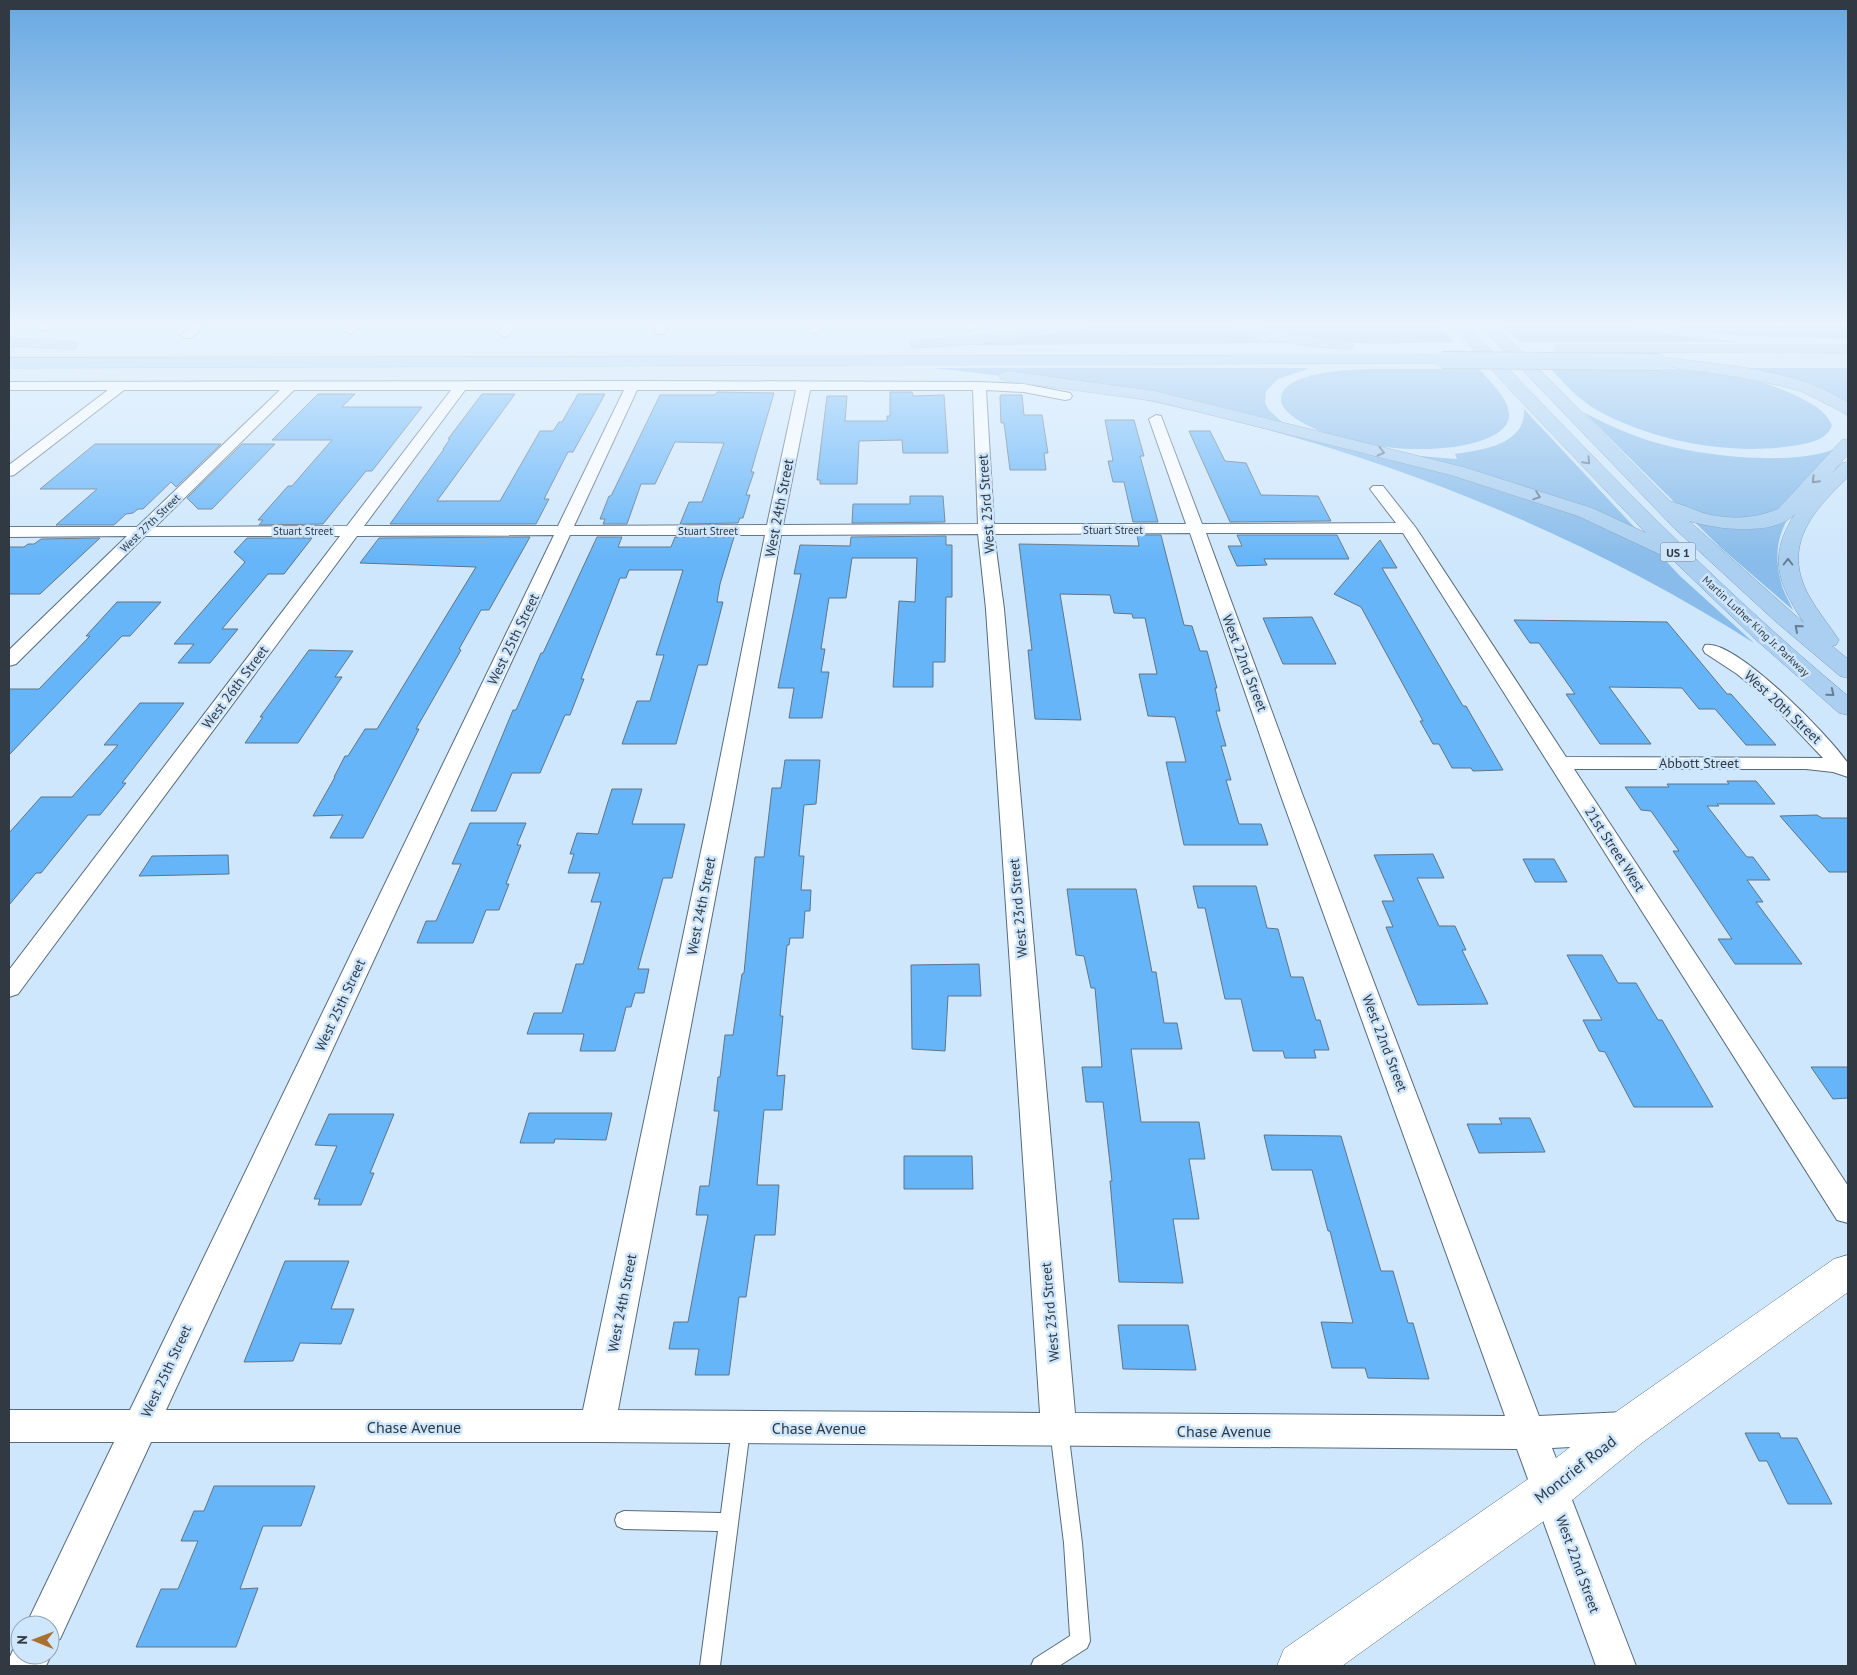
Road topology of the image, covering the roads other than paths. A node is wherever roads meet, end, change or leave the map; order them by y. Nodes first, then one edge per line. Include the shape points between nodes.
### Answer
1 (99, 403) edge
2 (273, 403) edge
3 (448, 403) edge
4 (625, 403) edge
5 (800, 403) edge
6 (980, 403) edge
7 (1185, 403) edge
8 (1532, 403) edge
9 (1564, 403) edge
10 (1837, 403) edge
11 (1848, 410) edge
12 (1156, 420) dead end
13 (1848, 444) edge
14 (1848, 467) edge
15 (9, 472) edge
16 (1378, 489) dead end
17 (1661, 503) junction
18 (1633, 508) junction
19 (1682, 524) junction
20 (1408, 528) junction
21 (1795, 528) junction
22 (1196, 529) junction
23 (774, 530) junction
24 (986, 530) junction
25 (353, 531) junction
26 (565, 531) junction
27 (9, 532) edge
28 (141, 532) junction
29 (1684, 558) junction
30 (1712, 649) dead end
31 (9, 660) edge
32 (1848, 662) edge
33 (1848, 671) edge
34 (1848, 708) edge
35 (1560, 763) junction
36 (1843, 769) edge
37 (9, 988) edge
38 (1848, 1211) edge
39 (1848, 1271) edge
40 (9, 1426) edge
41 (597, 1426) junction
42 (140, 1427) junction
43 (741, 1428) junction
44 (1628, 1428) junction
45 (1059, 1430) junction
46 (1527, 1434) junction
47 (1550, 1490) junction
48 (624, 1520) dead end
49 (729, 1522) junction
50 (51, 1615) edge
51 (710, 1666) edge
52 (1041, 1666) edge
53 (1301, 1666) edge
54 (1616, 1666) edge

1 - 15 street
2 - 28 street, West 27th Street
3 - 25 street, West 26th Street
4 - 26 street, West 25th Street
5 - 23 street, West 24th Street
6 - 24 street, West 23rd Street
7 -> 29 highway via 1508,486 1585,512
8 -> 18 highway, Martin Luther King Jr. Parkway / US 1
9 - 17 highway, Martin Luther King Jr. Parkway / US 1
10 - 11 highway
12 - 22 street, West 22nd Street
13 -> 17 highway via 1785,513 1771,520 1732,524 1714,522
14 - 21 highway via 1807,510
16 - 20 street, 21st Street West
17 - 19 highway, Martin Luther King Jr. Parkway / US 1
18 - 19 highway
18 - 29 highway, Martin Luther King Jr. Parkway / US 1
19 - 21 highway via 1744,532
33 -> 19 highway, Martin Luther King Jr. Parkway / US 1
20 - 22 street, Stuart Street
20 - 35 street, 21st Street West
32 -> 21 highway via 1811,618 1791,581 1788,559
22 - 24 street, Stuart Street
22 - 46 street, West 22nd Street
23 - 24 street, Stuart Street
23 - 26 street, Stuart Street
23 - 41 street, West 24th Street
24 - 45 street, West 23rd Street via 995,609
25 - 26 street, Stuart Street
25 - 28 street, Stuart Street
25 - 37 street, West 26th Street
26 - 42 street, West 25th Street
27 - 28 street, Stuart Street
28 - 31 street, West 27th Street
29 -> 34 highway, Martin Luther King Jr. Parkway / US 1 via 1751,624
30 - 36 street, West 20th Street via 1773,694
35 - 36 street, Abbott Street via 1806,763
35 - 38 street, 21st Street West
39 - 44 main road, Moncrief Road
40 - 42 street, Chase Avenue
41 - 42 street, Chase Avenue
41 - 43 street, Chase Avenue
42 - 50 street, West 25th Street
43 - 45 street, Chase Avenue
43 - 49 lane
44 - 46 street, Chase Avenue
44 - 47 main road, Moncrief Road
45 - 46 street, Chase Avenue
45 - 52 lane via 1073,1543 1080,1641
46 - 47 street, West 22nd Street
47 - 53 main road, Moncrief Road
47 - 54 street, West 22nd Street
48 - 49 lane
49 - 51 lane

